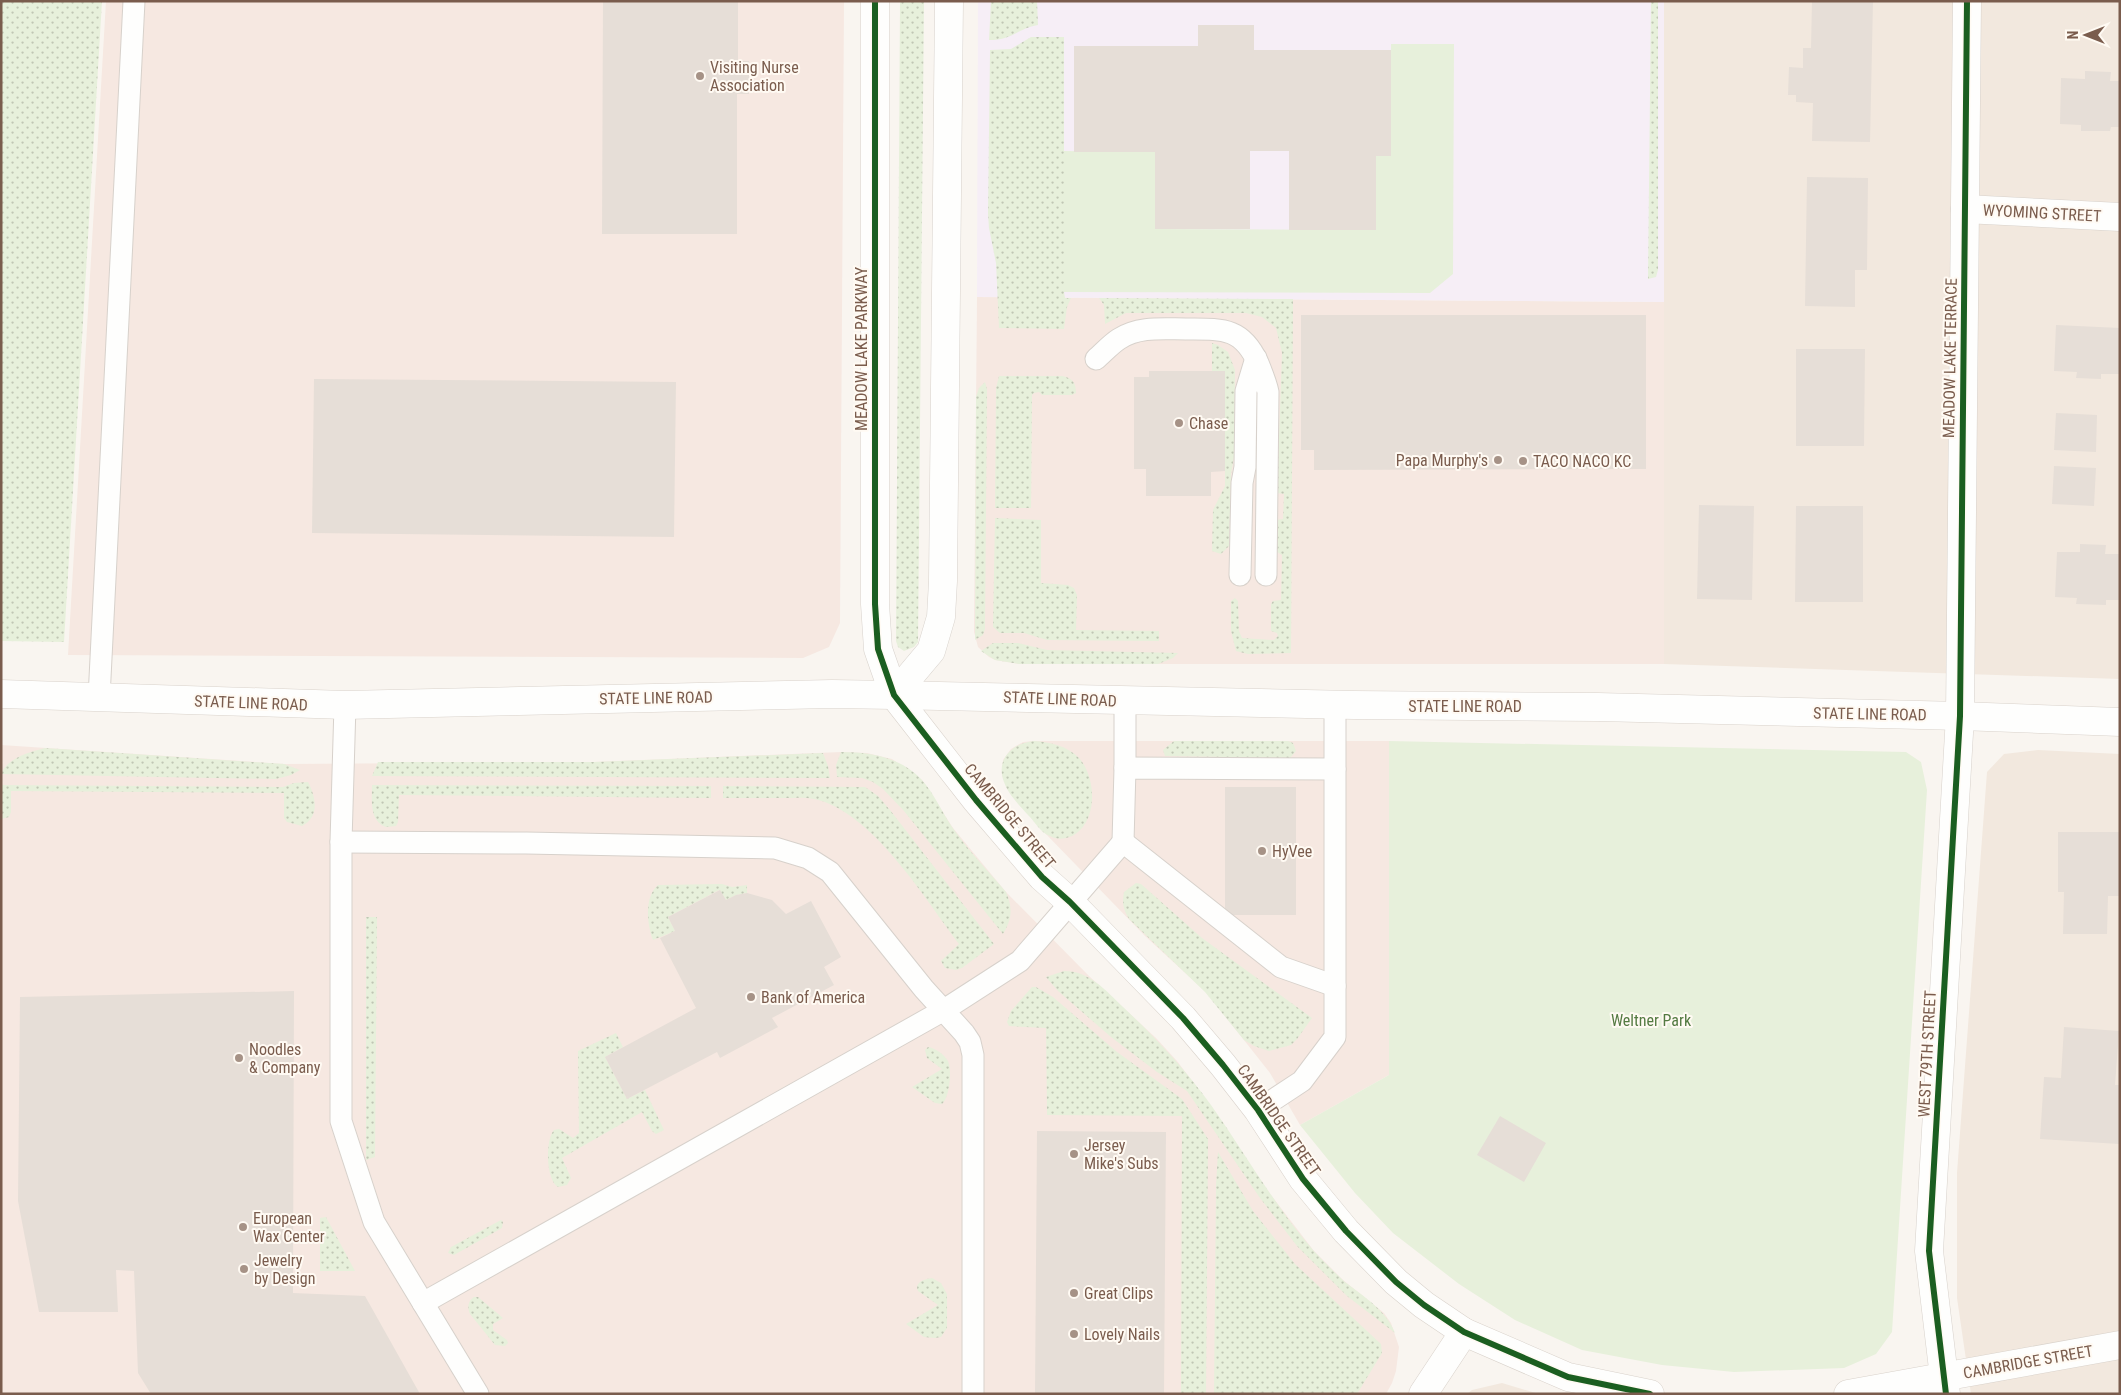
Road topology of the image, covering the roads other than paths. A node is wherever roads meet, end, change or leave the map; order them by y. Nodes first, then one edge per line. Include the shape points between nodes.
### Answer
1 (134, 1) edge
2 (875, 1) edge
3 (950, 1) edge
4 (1968, 1) edge
5 (1965, 209) junction
6 (2120, 217) edge
7 (1256, 358) junction
8 (1096, 359) dead end
9 (1240, 575) dead end
10 (1266, 575) dead end
11 (1, 694) edge
12 (894, 695) junction
13 (99, 698) junction
14 (1125, 701) junction
15 (345, 705) junction
16 (1335, 705) junction
17 (1960, 716) junction
18 (2120, 722) edge
19 (1125, 768) junction
20 (1335, 769) junction
21 (341, 842) junction
22 (1123, 842) junction
23 (1070, 902) junction
24 (1335, 986) junction
25 (944, 1010) junction
26 (1258, 1110) junction
27 (423, 1303) junction
28 (1464, 1332) junction
29 (2120, 1345) edge
30 (1945, 1385) edge
31 (478, 1394) edge
32 (973, 1394) edge
33 (1423, 1394) edge
34 (1650, 1394) edge
35 (1848, 1394) edge

1 - 13 lane
2 - 12 street, MEADOW LAKE PARKWAY via 875,604 878,649
3 - 12 street via 943,581 940,617 931,651
4 - 5 street, MEADOW LAKE TERRACE
5 - 6 street, WYOMING STREET
5 - 17 street, MEADOW LAKE TERRACE
7 - 8 lane via 1244,340 1232,332 1152,329 1118,339
7 - 9 lane via 1246,391
7 - 10 lane via 1268,392
11 - 13 street, STATE LINE ROAD
12 - 14 street, STATE LINE ROAD
12 - 15 street, STATE LINE ROAD
12 - 23 street, CAMBRIDGE STREET via 976,800 1042,877
13 - 15 street, STATE LINE ROAD
14 - 16 street, STATE LINE ROAD
14 - 19 lane
15 - 21 lane
16 - 17 street, STATE LINE ROAD via 1598,707
16 - 20 lane
17 - 18 street, STATE LINE ROAD
17 - 30 street, WEST 79TH STREET via 1929,1251
19 - 20 lane
19 - 22 lane
20 - 24 lane
21 - 25 lane via 546,843 775,848 789,851 830,872
21 - 27 lane via 341,1121 374,1222
22 - 23 lane
22 - 24 lane via 1281,967
23 - 25 lane via 1020,960
23 - 26 street, CAMBRIDGE STREET via 1183,1018
24 - 26 lane via 1335,1037 1302,1081
25 - 27 lane
25 - 32 lane via 970,1042 973,1055
26 - 28 street, CAMBRIDGE STREET via 1303,1179 1346,1231 1396,1282
27 - 31 lane
28 - 33 street
28 - 34 street, CAMBRIDGE STREET via 1568,1377
29 - 30 street, CAMBRIDGE STREET
30 - 35 street, CAMBRIDGE STREET

